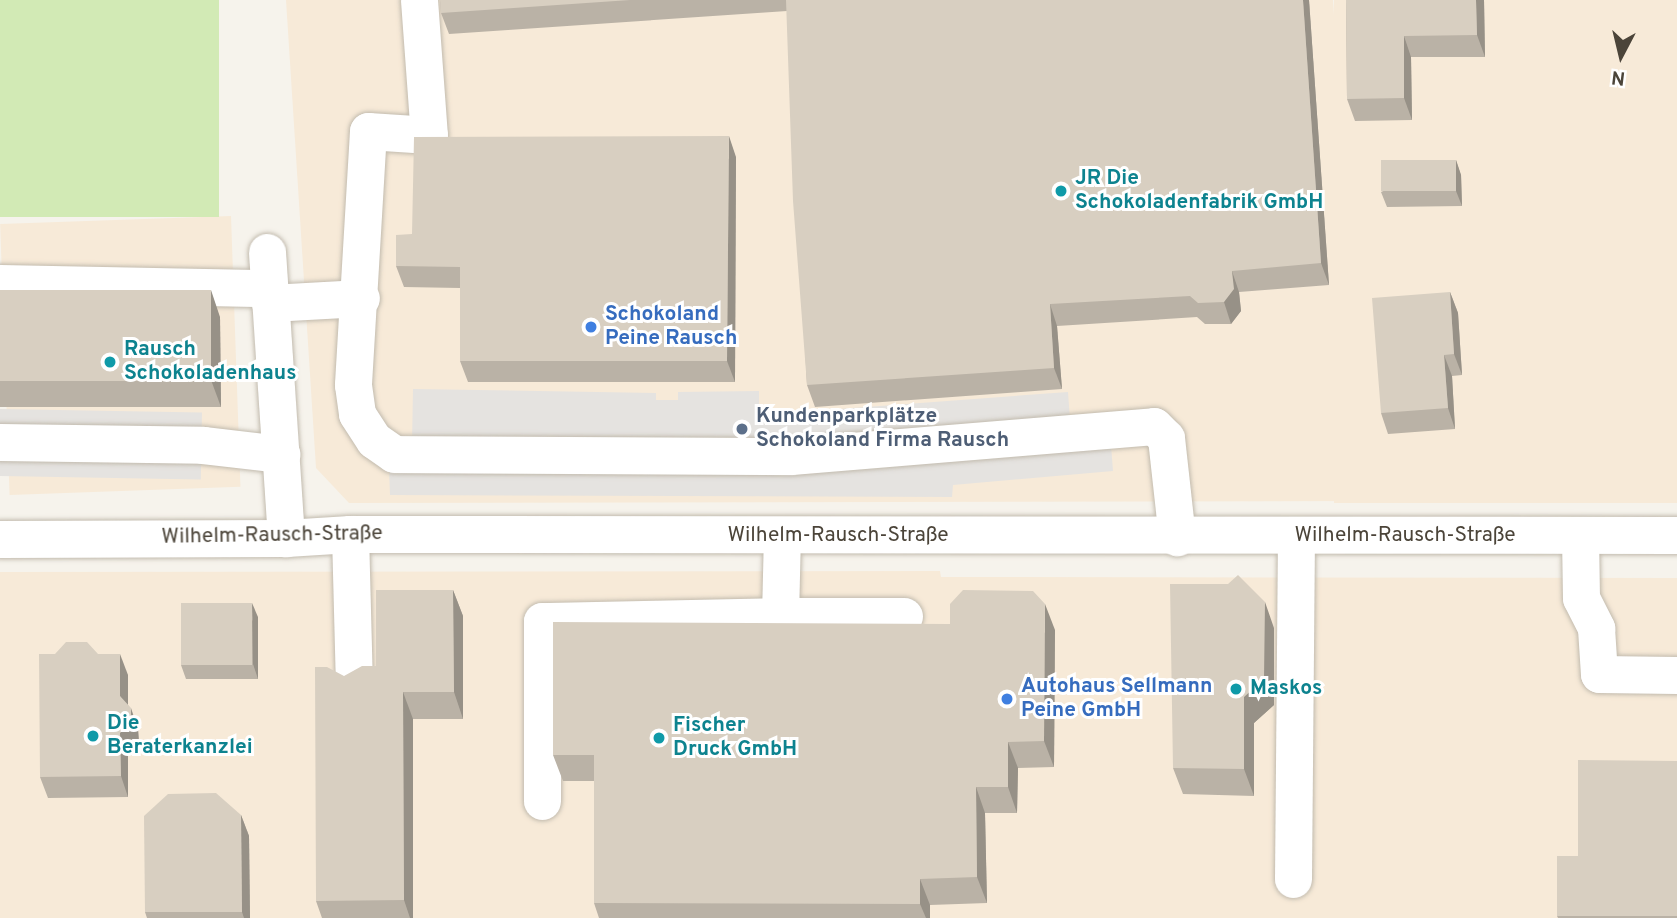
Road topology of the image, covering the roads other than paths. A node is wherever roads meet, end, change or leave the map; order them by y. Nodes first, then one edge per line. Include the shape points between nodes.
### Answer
1 (419, 0) edge
2 (267, 252) dead end
3 (0, 283) edge
4 (270, 296) junction
5 (361, 298) junction
6 (0, 442) edge
7 (281, 454) junction
8 (350, 534) junction
9 (782, 535) junction
10 (1580, 535) junction
11 (1296, 536) junction
12 (1677, 536) edge
13 (1177, 537) junction
14 (286, 538) junction
15 (0, 539) edge
16 (780, 615) junction
17 (904, 616) dead end
18 (1677, 675) edge
19 (354, 682) edge
20 (542, 802) dead end
21 (1293, 879) dead end

1 - 5 street via 429,135 368,131
2 - 4 street
3 - 4 street
4 - 5 street
4 - 7 street
5 - 13 street via 353,385 357,414 374,440 394,454 791,456 1154,426 1166,438
6 - 7 street via 203,445
7 - 14 street
8 - 9 street, Wilhelm-Rausch-Straße
8 - 14 street, Wilhelm-Rausch-Straße
8 - 19 street
9 - 13 street, Wilhelm-Rausch-Straße
9 - 16 street
10 - 11 street, Wilhelm-Rausch-Straße
10 - 12 street, Wilhelm-Rausch-Straße
10 - 18 street via 1581,598 1597,628 1599,674
11 - 13 street, Wilhelm-Rausch-Straße
11 - 21 street
14 - 15 street, Wilhelm-Rausch-Straße
16 - 17 street
16 - 20 street via 542,621

